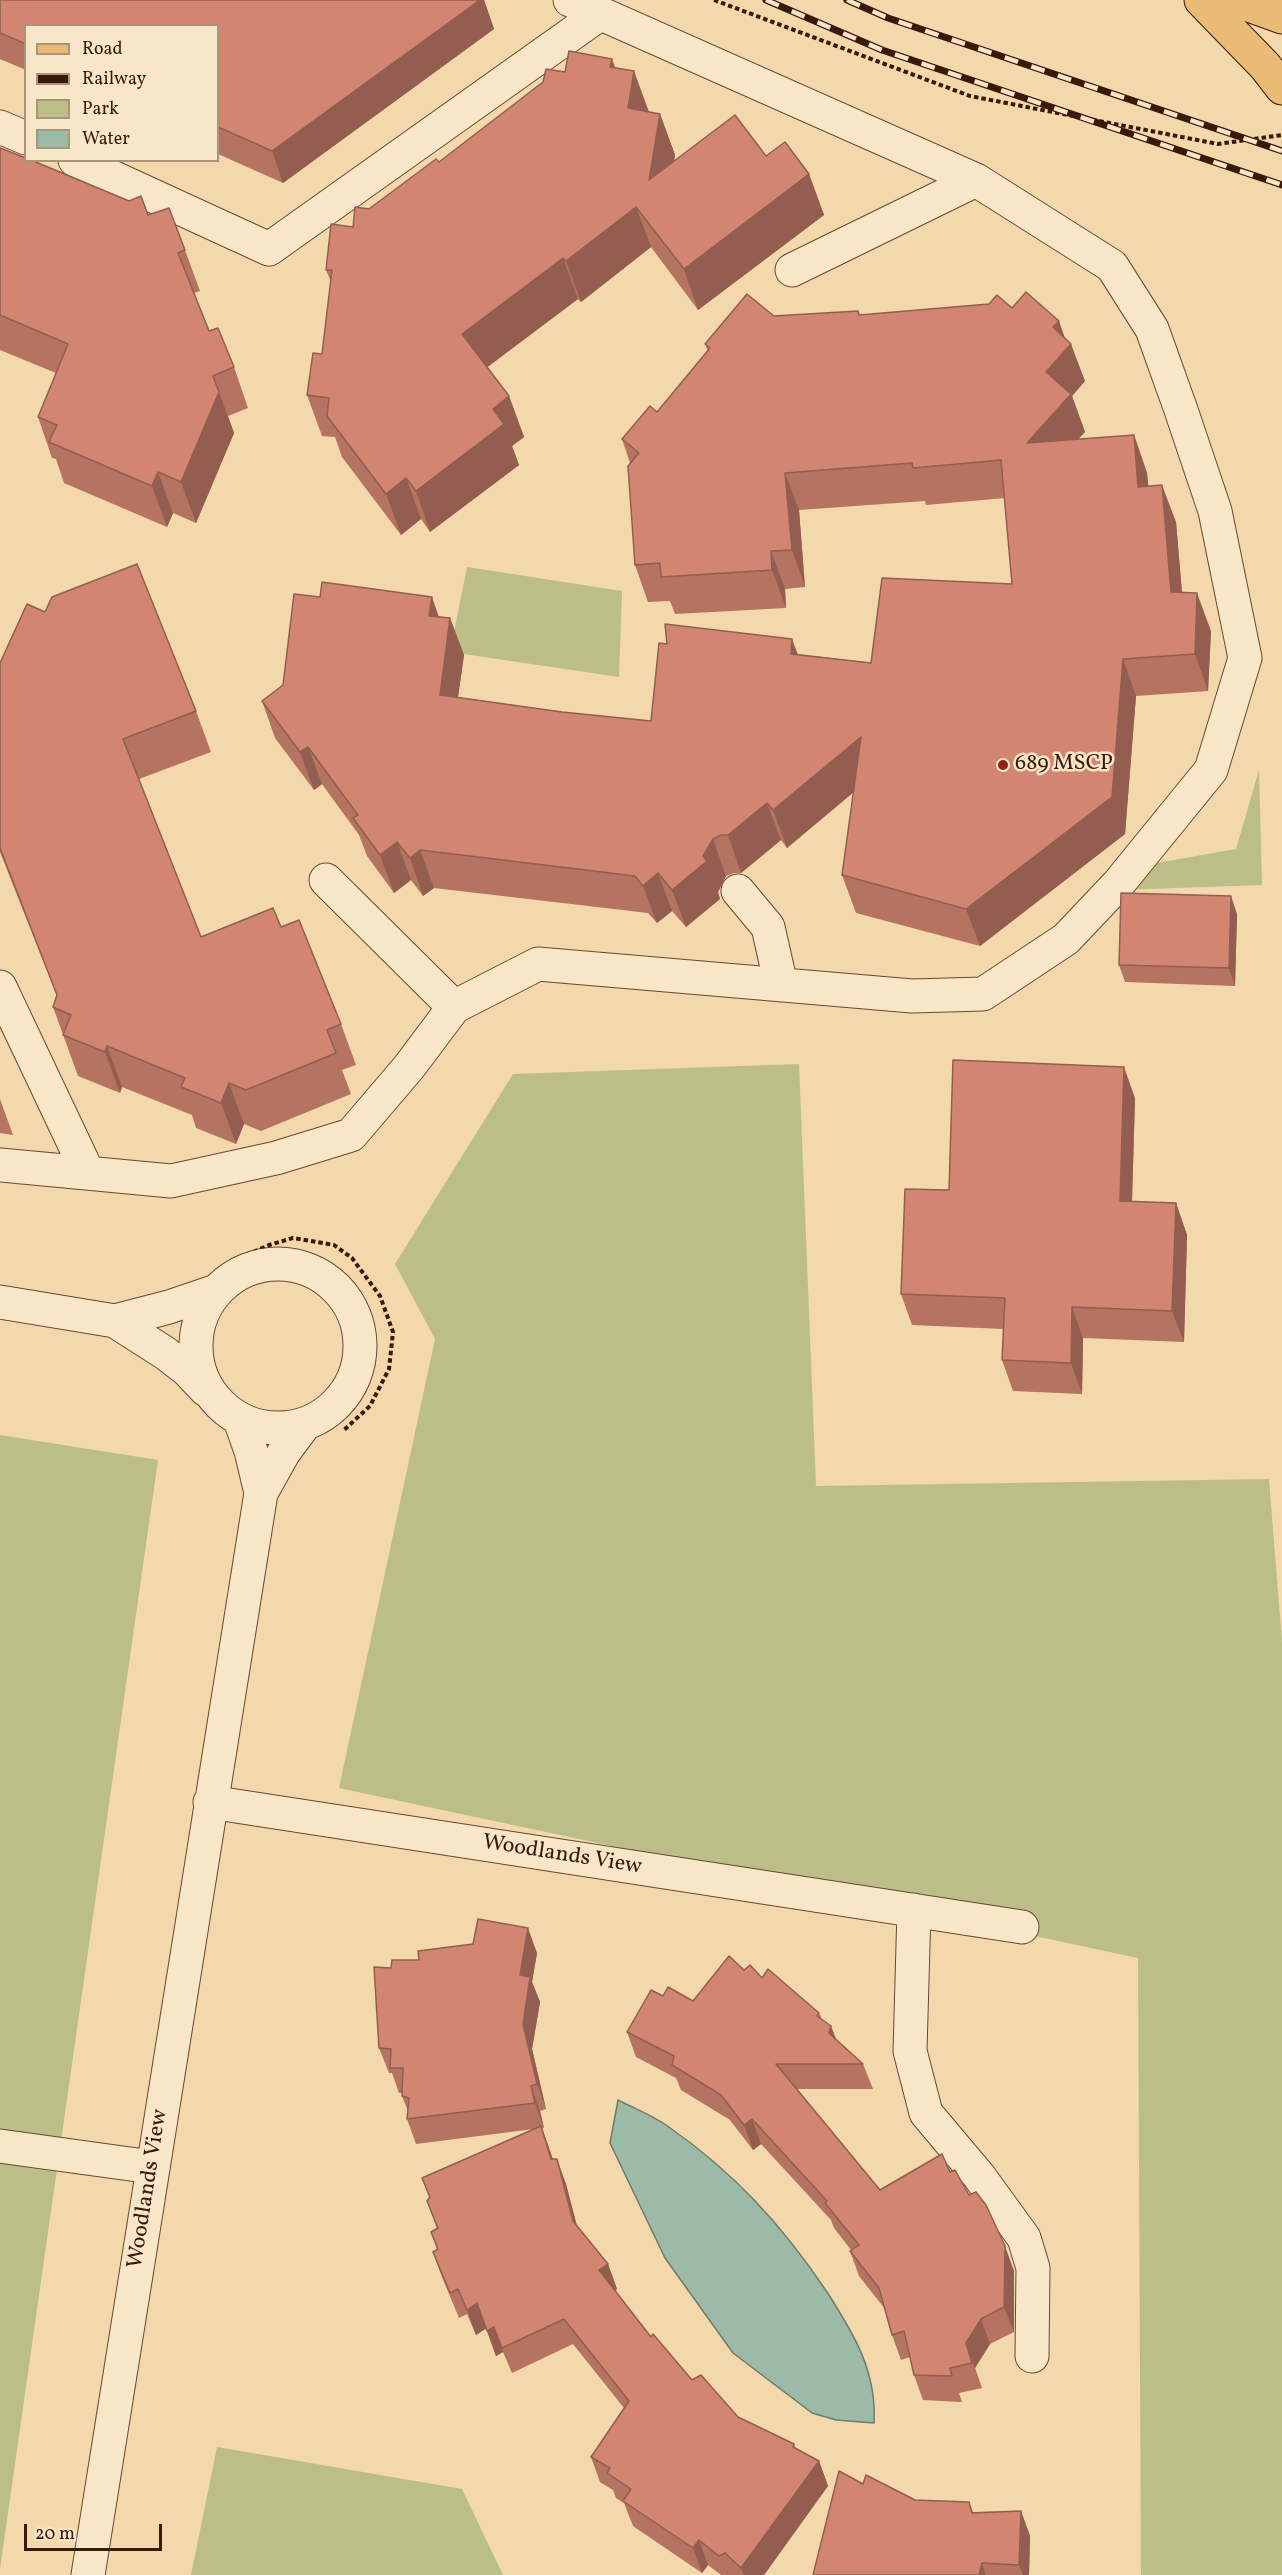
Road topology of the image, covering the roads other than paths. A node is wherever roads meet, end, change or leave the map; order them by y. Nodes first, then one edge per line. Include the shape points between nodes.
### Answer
1 (570, 0) edge
2 (1201, 0) edge
3 (1234, 0) edge
4 (601, 13) junction
5 (1282, 17) edge
6 (1282, 88) edge
7 (0, 126) edge
8 (24, 137) edge
9 (79, 162) edge
10 (976, 180) junction
11 (792, 270) dead end
12 (326, 880) dead end
13 (738, 891) dead end
14 (782, 985) junction
15 (0, 987) edge
16 (454, 1007) junction
17 (0, 1165) edge
18 (88, 1173) junction
19 (216, 1291) junction
20 (0, 1302) edge
21 (115, 1321) junction
22 (211, 1395) junction
23 (240, 1420) junction
24 (304, 1425) junction
25 (261, 1493) junction
26 (210, 1802) junction
27 (914, 1910) junction
28 (1022, 1927) dead end
29 (0, 2146) edge
30 (152, 2167) junction
31 (1032, 2356) dead end
32 (88, 2575) edge

1 - 4 street
2 - 6 main road
3 - 5 main road
4 - 9 street via 269,249
4 - 10 street
7 - 8 street
10 - 11 street
10 - 14 street via 1112,266 1152,328 1215,511 1245,658 1211,770 1119,882 1066,939 983,994 912,996
12 - 16 street
13 - 14 street via 768,927
14 - 16 street via 538,964
15 - 18 street
16 - 18 street via 351,1135 276,1158 171,1181
17 - 18 street
19 - 21 street, Woodlands View
19 - 22 street, Woodlands View via 198,1320 195,1335 197,1367
19 - 24 street, Woodlands View via 245,1269 266,1264 294,1265 328,1280 340,1291 360,1332 359,1361 352,1383 335,1407
20 - 21 street, Woodlands View
21 - 22 street, Woodlands View via 165,1353
22 - 23 street, Woodlands View
23 - 24 street, Woodlands View via 268,1429
23 - 25 street, Woodlands View
24 - 25 street, Woodlands View
25 - 26 street, Woodlands View
26 - 27 street, Woodlands View
26 - 30 street, Woodlands View
27 - 28 street, Woodlands View
27 - 31 street via 909,2050 926,2113 1024,2238 1033,2268
29 - 30 street
30 - 32 street, Woodlands View

